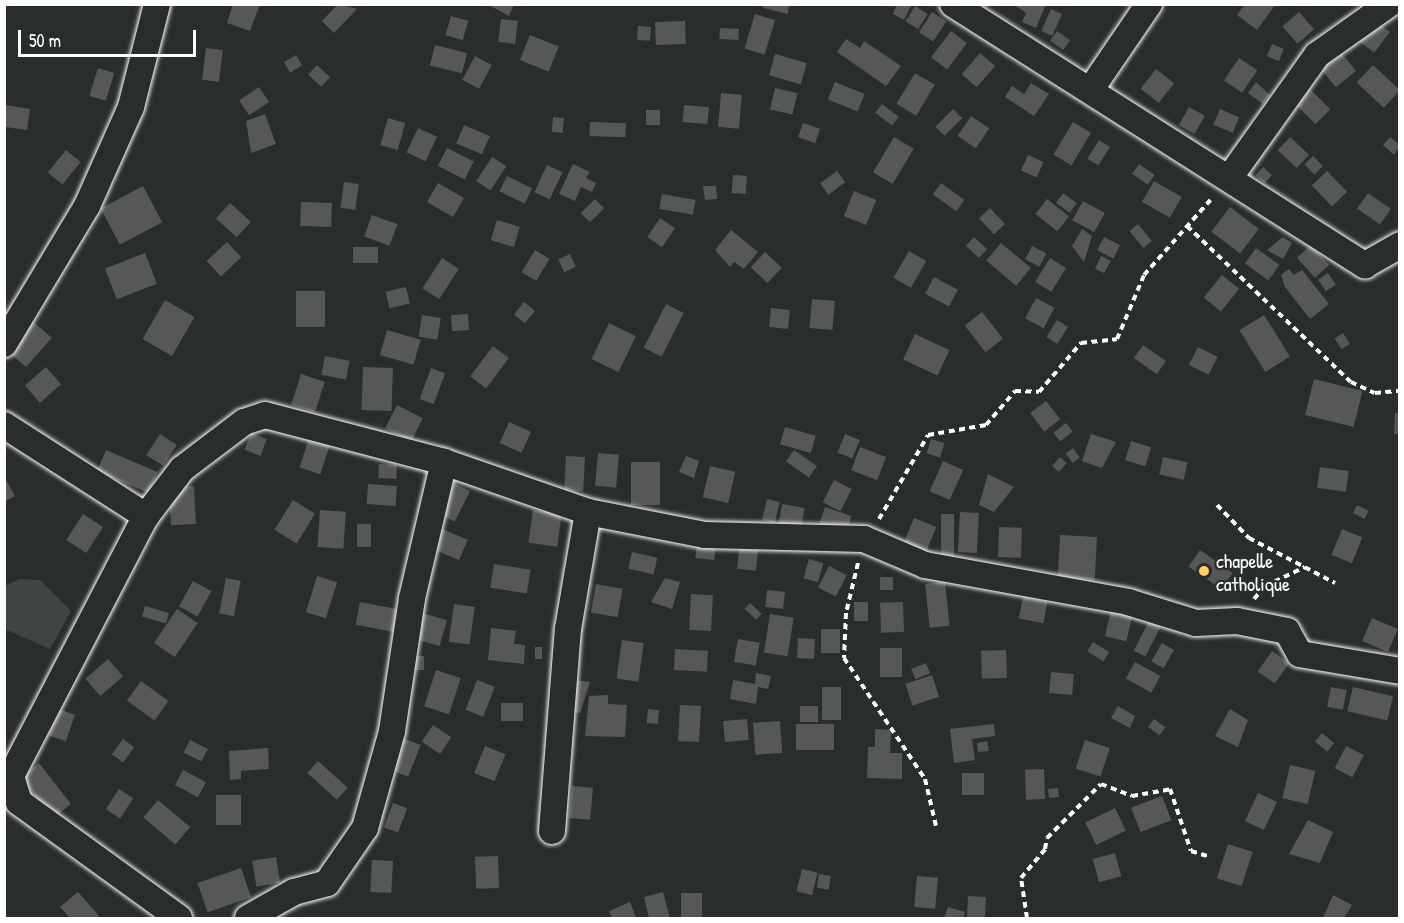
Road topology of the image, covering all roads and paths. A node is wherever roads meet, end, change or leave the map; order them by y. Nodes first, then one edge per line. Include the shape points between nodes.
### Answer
1 (157, 4) edge
2 (953, 4) edge
3 (1149, 4) edge
4 (1391, 10) edge
5 (1091, 89) junction
6 (1230, 177) junction
7 (1187, 226) junction
8 (1400, 245) edge
9 (4, 344) edge
10 (1400, 391) edge
11 (4, 425) edge
12 (444, 462) junction
13 (1217, 505) dead end
14 (588, 512) junction
15 (146, 516) junction
16 (864, 539) junction
17 (1305, 567) junction
18 (1335, 583) dead end
19 (1237, 621) junction
20 (1400, 671) edge
21 (936, 826) dead end
22 (552, 831) dead end
23 (1208, 856) dead end
24 (179, 918) edge
25 (248, 918) edge
26 (1027, 918) edge

1 - 9 street via 131,107 92,196
2 - 5 street
3 - 5 street
4 - 6 street via 1317,55
5 - 6 street
6 - 7 path
6 - 8 street via 1365,265
7 - 10 path via 1351,382 1375,393
7 - 16 path via 1144,275 1117,339 1081,343 1040,392 1016,391 986,425 928,435
11 - 15 street
12 - 14 street
12 - 15 street via 265,415 244,422 182,469
12 - 25 street via 412,598 392,731 364,828 327,883 294,891
13 - 17 path via 1249,538
14 - 16 street via 705,535
14 - 22 street via 568,629
15 - 24 street via 11,776 11,789 19,802
16 - 19 street via 925,566 1128,602 1196,623
16 - 21 path via 846,613 844,658 925,779
17 - 18 path
17 - 19 path via 1264,586
19 - 20 street via 1287,631 1300,654
23 - 26 path via 1191,852 1170,789 1132,796 1101,784 1047,838 1045,849 1021,878

